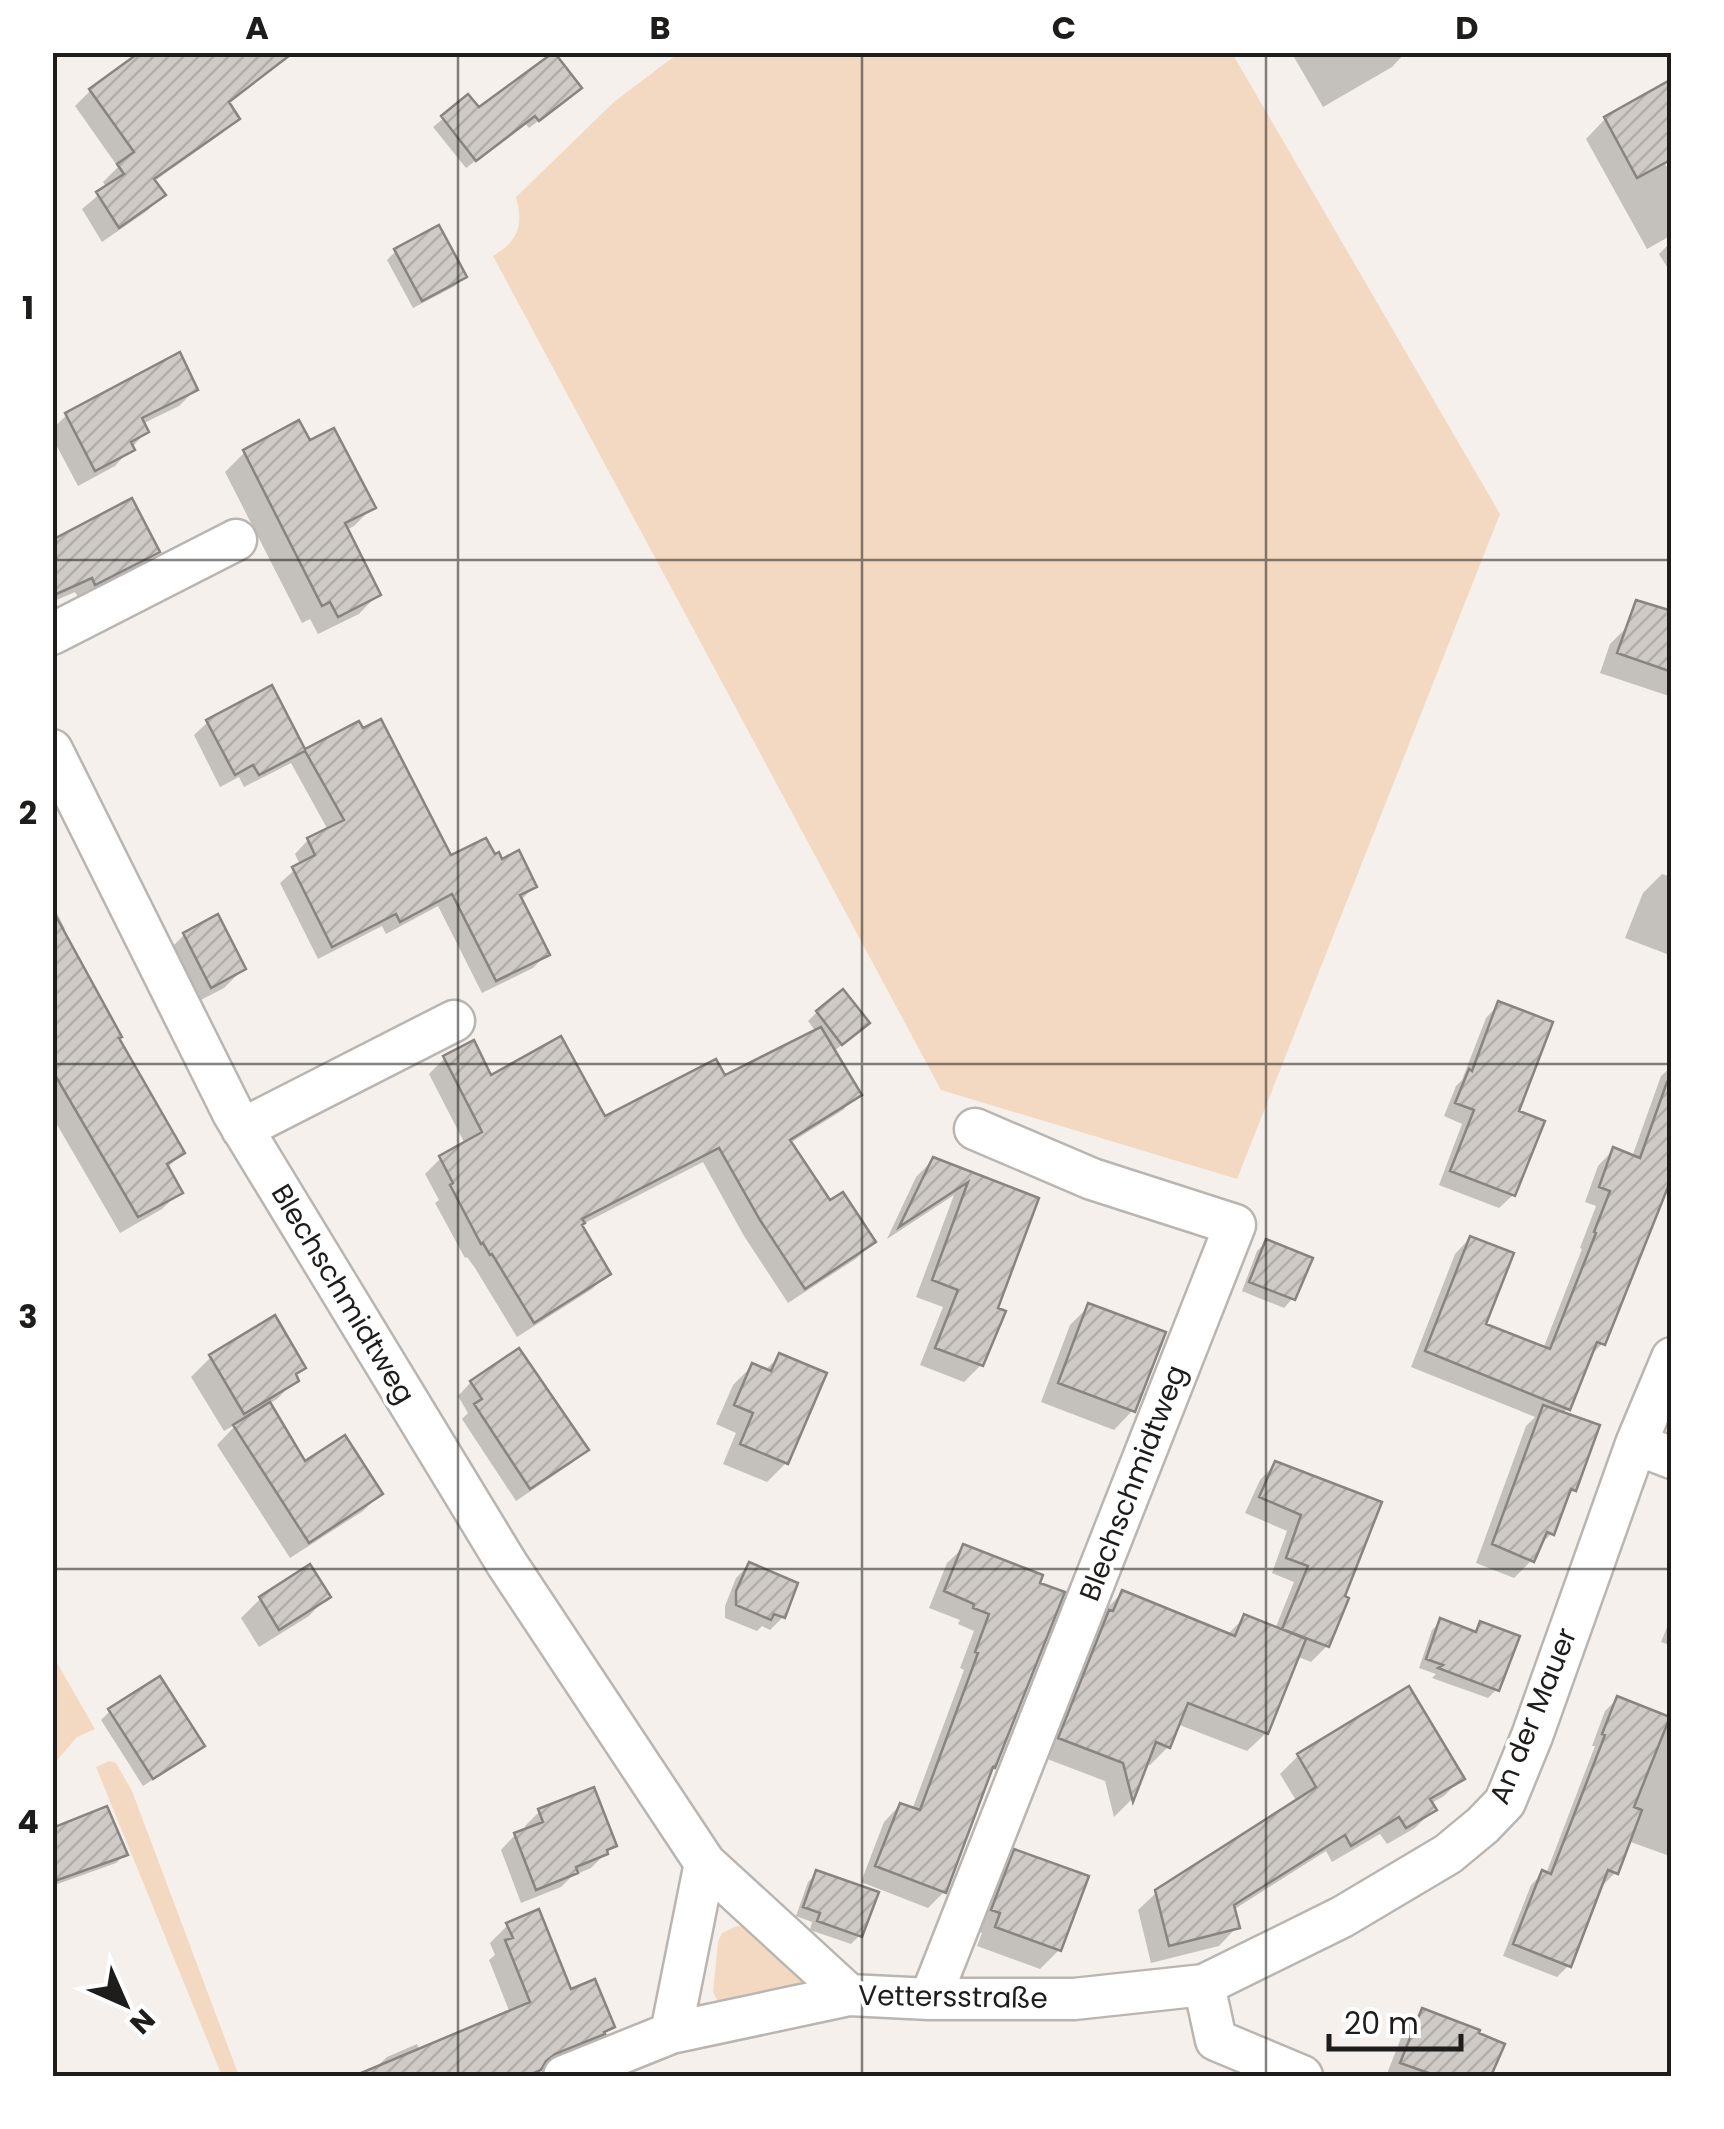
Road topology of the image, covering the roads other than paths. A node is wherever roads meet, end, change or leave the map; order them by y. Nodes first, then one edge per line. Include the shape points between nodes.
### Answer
1 (236, 540) dead end
2 (52, 634) edge
3 (52, 750) edge
4 (454, 1021) dead end
5 (242, 1128) junction
6 (975, 1129) dead end
7 (1672, 1358) edge
8 (1654, 1450) edge
9 (705, 1863) junction
10 (1204, 1985) junction
11 (849, 1995) junction
12 (930, 1999) junction
13 (671, 2033) junction
14 (564, 2076) edge
15 (1302, 2076) edge

1 - 2 street
3 - 5 street, Blechschmidtweg
4 - 5 street
5 - 9 street, Blechschmidtweg via 507,1564
6 - 12 street, Blechschmidtweg via 1092,1179 1234,1225
7 - 8 street, An der Mauer
8 - 10 street, An der Mauer via 1505,1802 1448,1854 1342,1917
9 - 11 street, Blechschmidtweg
9 - 13 street
10 - 12 street, Vettersstraße via 1074,1999
10 - 15 street via 1216,2040
11 - 12 street, Vettersstraße
11 - 13 street, Vettersstraße
13 - 14 street, Vettersstraße

